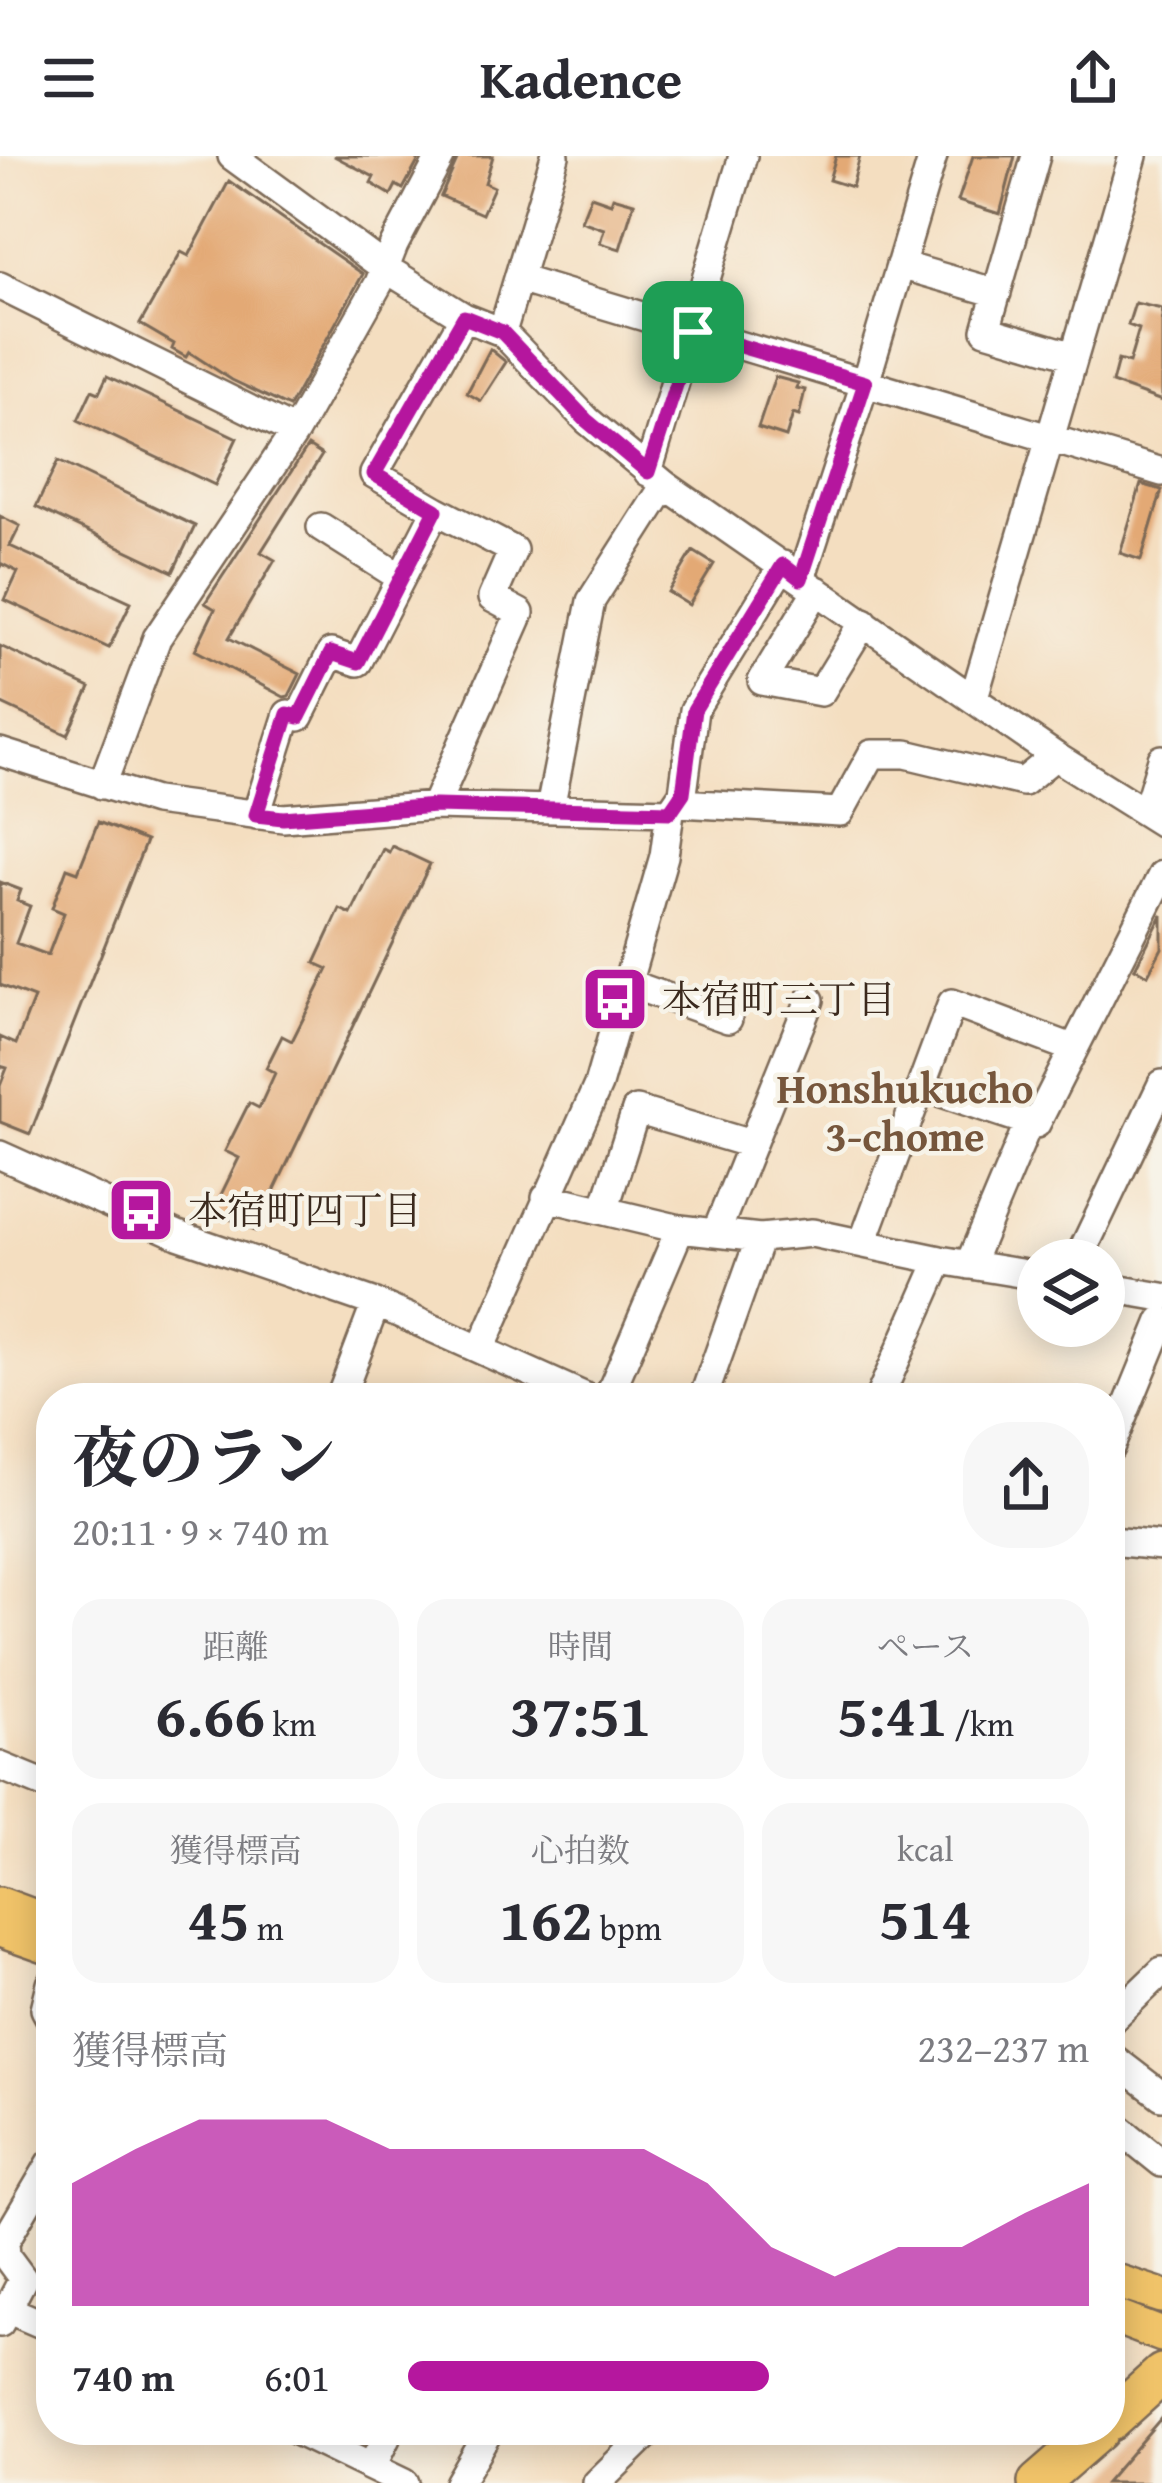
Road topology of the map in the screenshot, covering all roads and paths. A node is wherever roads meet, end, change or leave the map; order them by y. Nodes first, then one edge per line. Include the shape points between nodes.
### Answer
1 (232, 156) edge
2 (555, 156) edge
3 (743, 156) edge
4 (933, 156) edge
5 (1036, 156) edge
6 (1133, 156) edge
7 (437, 158) edge
8 (900, 265) junction
9 (385, 268) junction
10 (518, 279) junction
11 (0, 286) edge
12 (997, 293) junction
13 (464, 317) junction
14 (502, 332) junction
15 (693, 332) junction
16 (1074, 356) junction
17 (865, 383) junction
18 (295, 432) junction
19 (1050, 438) junction
20 (1162, 472) edge
21 (657, 479) junction
22 (436, 510) junction
23 (321, 526) dead end
24 (400, 577) junction
25 (800, 578) junction
26 (864, 622) junction
27 (974, 697) junction
28 (0, 752) edge
29 (1055, 756) junction
30 (1162, 759) edge
31 (102, 785) junction
32 (435, 806) junction
33 (674, 807) junction
34 (550, 808) junction
35 (256, 815) junction
36 (1154, 818) edge
37 (1162, 875) edge
38 (627, 983) junction
39 (811, 1000) dead end
40 (728, 1019) dead end
41 (1072, 1048) junction
42 (1162, 1084) edge
43 (921, 1086) junction
44 (1029, 1122) junction
45 (751, 1144) junction
46 (0, 1155) edge
47 (546, 1197) junction
48 (604, 1210) junction
49 (680, 1229) junction
50 (716, 1233) junction
51 (760, 1238) junction
52 (1088, 1239) edge
53 (862, 1242) junction
54 (940, 1260) junction
55 (969, 1265) junction
56 (1017, 1273) edge
57 (1125, 1291) edge
58 (1162, 1297) edge
59 (376, 1303) junction
60 (1162, 1321) edge
61 (481, 1349) junction
62 (346, 1383) edge
63 (555, 1383) edge
64 (614, 1383) edge
65 (708, 1383) edge
66 (886, 1383) edge
67 (1125, 1411) edge
68 (1125, 1542) edge
69 (1162, 1546) edge
70 (0, 1766) edge
71 (36, 1781) edge
72 (0, 1904) edge
73 (36, 1917) edge
74 (0, 1930) edge
75 (36, 1943) edge
76 (1162, 1971) edge
77 (1125, 1995) edge
78 (1132, 2001) junction
79 (1125, 2007) edge
80 (1125, 2068) edge
81 (1162, 2096) edge
82 (1125, 2133) edge
83 (1162, 2163) edge
84 (36, 2188) edge
85 (1125, 2283) edge
86 (1157, 2295) edge
87 (5, 2317) edge
88 (1125, 2321) edge
89 (36, 2324) edge
90 (1156, 2333) edge
91 (1151, 2384) edge
92 (1125, 2407) edge
93 (326, 2445) edge
94 (382, 2445) edge
95 (480, 2445) edge
96 (636, 2445) edge
97 (1087, 2445) edge
98 (372, 2466) junction
99 (1057, 2478) edge
100 (404, 2483) edge
101 (458, 2483) edge
102 (598, 2483) edge

1 - 9 street
2 - 10 street
3 - 15 street
4 - 8 street
5 - 12 street
6 - 16 street
7 - 9 street
8 - 12 street
8 - 17 street
9 - 13 street
9 - 18 street
10 - 14 street
10 - 15 street
11 - 18 street
12 - 16 street via 986,330
13 - 14 street
13 - 22 street via 374,474
14 - 21 street via 586,420
15 - 17 street
15 - 21 street
16 - 19 street
17 - 19 street
17 - 25 street
18 - 31 street via 157,638
19 - 20 street
19 - 27 street
21 - 25 street
21 - 34 street via 592,602
22 - 24 street
22 - 32 street via 513,550 492,598 520,613
23 - 24 street
24 - 35 street via 358,662 331,653 299,717 288,714
25 - 26 street
25 - 26 street via 762,681 821,692
25 - 33 street via 694,710
26 - 27 street
27 - 29 street
28 - 31 street
29 - 33 street via 1023,782 906,754 872,754 840,812
29 - 36 street
30 - 36 street
31 - 35 street
32 - 34 street
32 - 35 street
33 - 34 street
33 - 38 street
37 - 41 street
38 - 40 street
38 - 47 street via 598,1085
39 - 45 street
41 - 43 street via 952,1003
41 - 44 street via 1036,1124
42 - 52 street
43 - 44 street
43 - 53 street
44 - 55 street
45 - 48 street via 636,1110
45 - 50 street
46 - 59 street via 178,1235
47 - 48 street
47 - 61 street
48 - 49 street
49 - 50 street
49 - 64 street
50 - 51 street
51 - 53 street via 812,1233
51 - 65 street
53 - 54 street
54 - 55 street
54 - 66 street
55 - 56 street
57 - 58 street
59 - 61 street
59 - 62 street
60 - 67 street
61 - 63 street
68 - 69 street
70 - 71 street
72 - 73 main road
74 - 75 main road
76 - 78 street
77 - 78 street
78 - 79 street
80 - 81 street
82 - 83 street
84 - 87 street via 5,2241 23,2279
85 - 86 main road
87 - 89 street
88 - 90 main road
91 - 92 highway
93 - 98 street
94 - 98 street
95 - 101 street
96 - 102 street
97 - 99 highway
98 - 100 street

